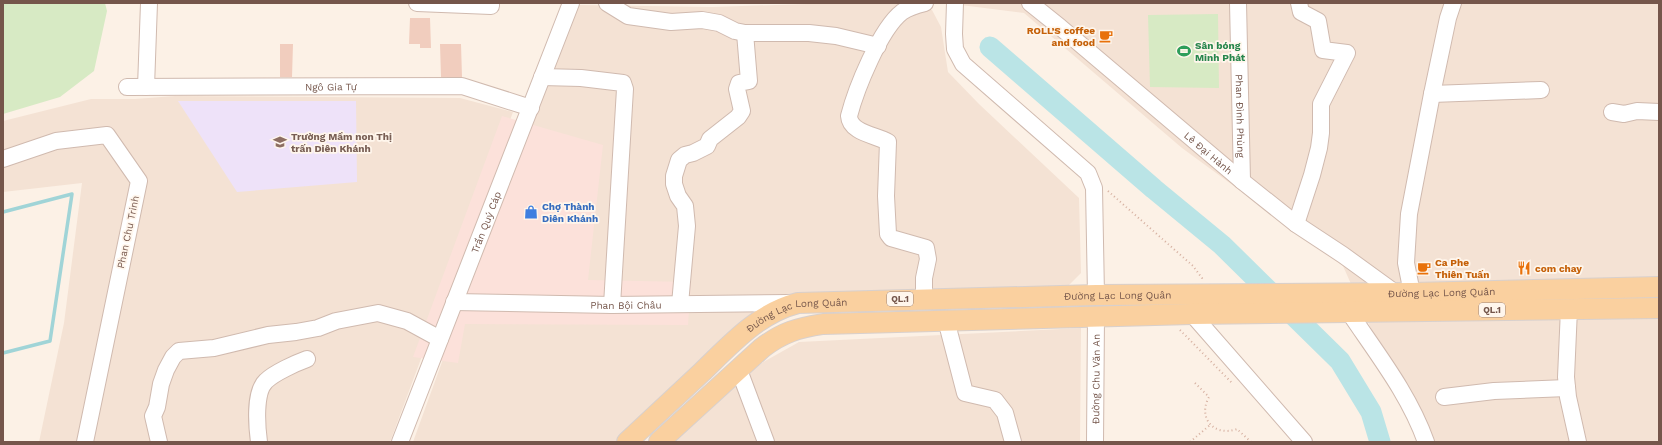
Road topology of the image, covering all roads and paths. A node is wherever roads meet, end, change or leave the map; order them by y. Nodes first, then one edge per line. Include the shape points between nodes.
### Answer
1 (149, 3) edge
2 (417, 3) edge
3 (571, 3) edge
4 (607, 3) edge
5 (925, 3) edge
6 (955, 3) edge
7 (1030, 3) edge
8 (1238, 3) edge
9 (1299, 3) edge
10 (1453, 3) edge
11 (491, 4) edge
12 (745, 33) junction
13 (878, 46) junction
14 (542, 77) junction
15 (127, 86) dead end
16 (146, 86) junction
17 (1541, 90) dead end
18 (1432, 94) junction
19 (531, 108) junction
20 (1612, 112) dead end
21 (1659, 112) edge
22 (3, 159) edge
23 (1242, 181) junction
24 (1106, 189) dead end
25 (1296, 224) junction
26 (1210, 278) dead end
27 (1659, 287) edge
28 (1403, 293) junction
29 (1096, 295) junction
30 (924, 299) junction
31 (454, 302) junction
32 (798, 303) junction
33 (680, 304) junction
34 (612, 305) junction
35 (1569, 308) junction
36 (1659, 308) edge
37 (1349, 312) junction
38 (1192, 314) junction
39 (1096, 316) junction
40 (946, 320) junction
41 (1178, 328) dead end
42 (440, 339) junction
43 (307, 359) dead end
44 (739, 370) junction
45 (1195, 383) dead end
46 (1234, 385) dead end
47 (1567, 388) junction
48 (1444, 397) dead end
49 (1210, 425) junction
50 (85, 442) edge
51 (159, 442) edge
52 (259, 442) edge
53 (400, 442) edge
54 (627, 442) edge
55 (659, 442) edge
56 (766, 442) edge
57 (1013, 442) edge
58 (1095, 442) edge
59 (1190, 442) edge
60 (1251, 442) edge
61 (1304, 442) edge
62 (1426, 442) edge
63 (1578, 442) edge

1 - 16 street
2 - 11 street
3 - 14 street, Trần Quý Cáp
4 - 12 street via 628,16 671,22 702,20 719,23
5 - 13 street via 902,13
6 - 29 street via 955,49 963,64 1088,173 1094,188
7 - 23 street, Lê Đại Hành
8 - 23 street, Phan Đình Phùng
9 - 25 street via 1301,12 1318,22 1323,50 1347,53 1322,104 1319,148
10 - 18 street
12 - 13 street via 809,33 836,36
12 - 33 street via 749,81 739,83 737,89 742,111 710,139 707,146 685,154 679,160 674,176 678,196 685,206 687,226
13 - 30 street via 861,82 849,120 862,132 888,142 886,228 891,238 926,248 928,259 924,278
14 - 19 street, Trần Quý Cáp
14 - 34 street via 623,83 625,89
15 - 16 street, Ngô Gia Tự
16 - 19 street, Ngô Gia Tự via 462,86
17 - 18 street
18 - 28 street via 1409,214
19 - 31 street, Trần Quý Cáp
20 - 21 street
22 - 50 street, Phan Chu Trinh via 56,141 107,136 139,180
23 - 25 street, Lê Đại Hành
24 - 26 path via 1193,266 1202,278
25 - 28 street, Lê Đại Hành
27 - 28 main road, Đường Lạc Long Quân / QL.1
28 - 29 main road, Đường Lạc Long Quân / QL.1
29 - 30 main road, Đường Lạc Long Quân / QL.1
30 - 32 main road, Đường Lạc Long Quân / QL.1
31 - 34 street, Phan Bội Châu
31 - 42 street, Trần Quý Cáp
32 - 33 street, Phan Bội Châu
32 - 54 main road, Đường Lạc Long Quân / QL.1 via 767,315 744,332
33 - 34 street, Phan Bội Châu
35 - 36 main road, Đường Lạc Long Quân / QL.1
35 - 37 main road, Đường Lạc Long Quân / QL.1
35 - 47 street
37 - 38 main road, Đường Lạc Long Quân / QL.1
37 - 62 street via 1404,394 1420,424
38 - 39 main road, Đường Lạc Long Quân / QL.1
38 - 61 street
39 - 40 main road, Đường Lạc Long Quân / QL.1
39 - 58 street, Đường Chu Văn An
40 - 44 main road, Đường Lạc Long Quân / QL.1 via 823,324 805,327 773,339
40 - 57 street via 965,393 995,400 1005,413
41 - 46 path
42 - 51 street via 407,321 378,313 336,321 318,328 268,335 214,348 179,352 166,370 153,416
42 - 53 street, Trần Quý Cáp
43 - 52 street via 266,381 261,388 257,413
44 - 55 main road, Đường Lạc Long Quân / QL.1
44 - 56 street
45 - 49 path via 1209,397 1205,405 1205,416
47 - 48 street via 1494,391
47 - 63 street
49 - 59 path
49 - 60 path via 1222,431 1237,429

